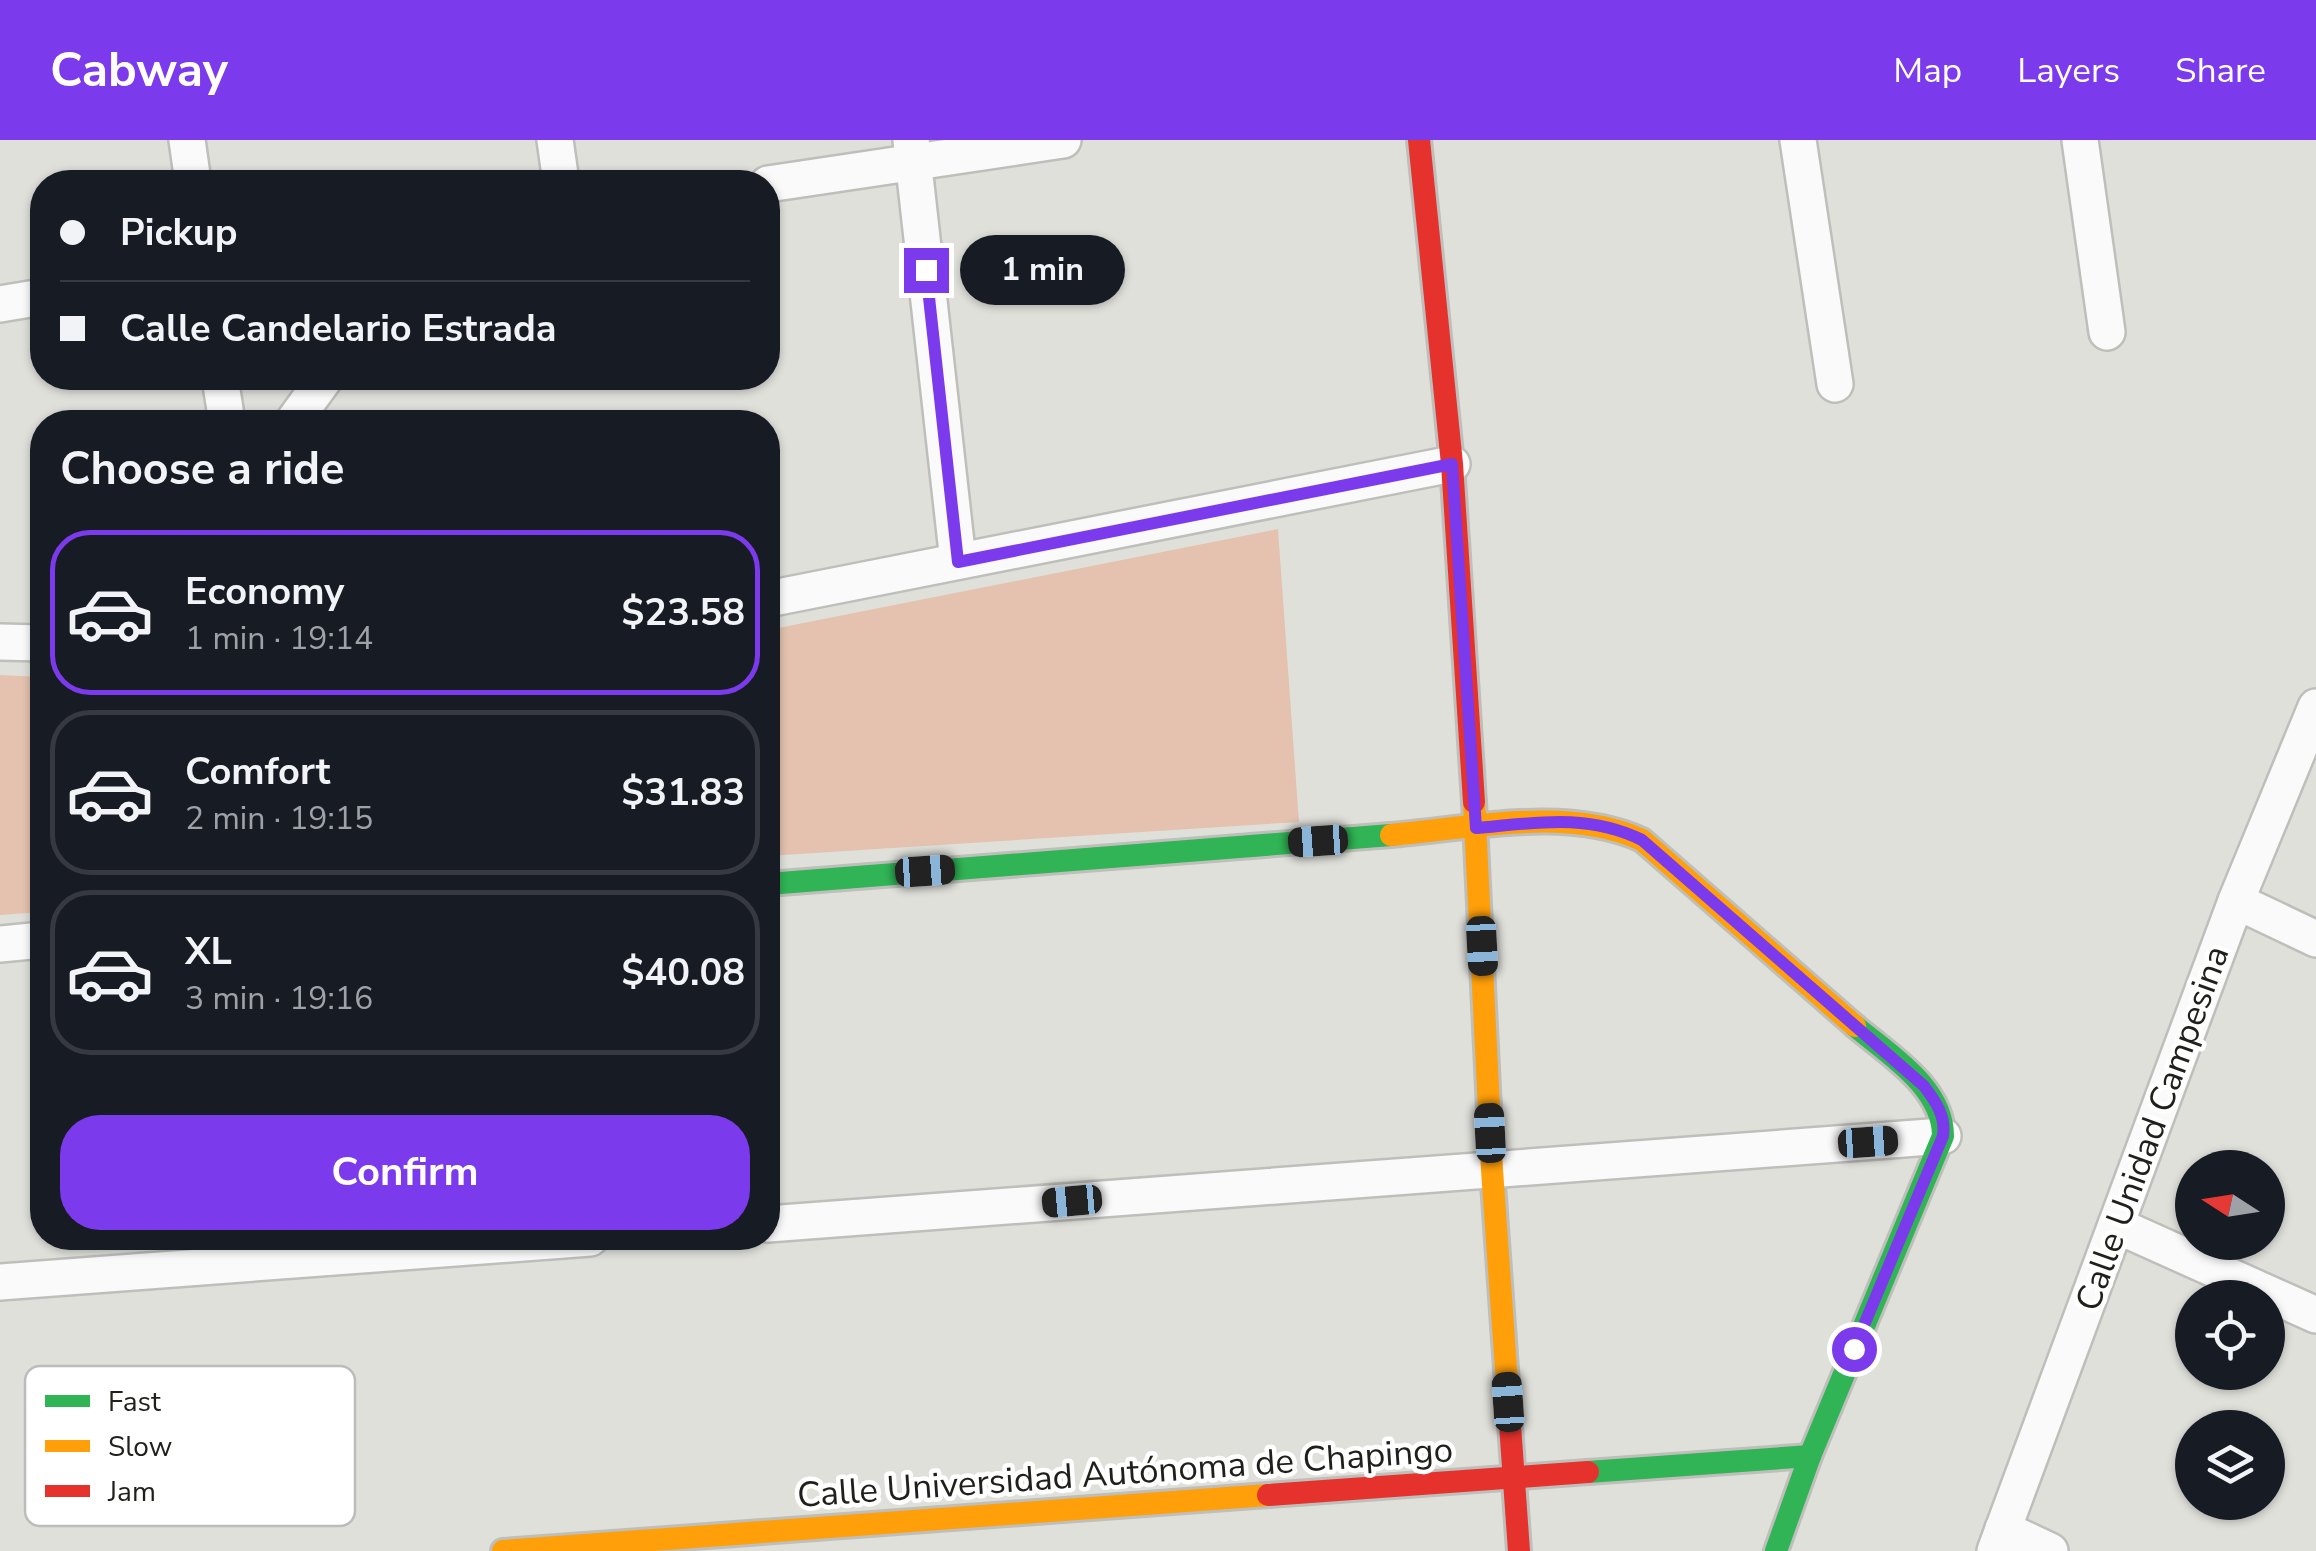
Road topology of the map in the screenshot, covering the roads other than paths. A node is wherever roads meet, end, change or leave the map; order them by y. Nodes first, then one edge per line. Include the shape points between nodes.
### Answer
1 (187, 140) edge
2 (555, 140) edge
3 (1063, 140) edge
4 (1419, 140) edge
5 (1798, 140) edge
6 (2080, 140) edge
7 (913, 150) edge
8 (191, 170) edge
9 (559, 170) edge
10 (780, 181) edge
11 (30, 299) edge
12 (0, 304) edge
13 (2107, 332) dead end
14 (1836, 384) dead end
15 (1452, 464) junction
16 (958, 562) junction
17 (780, 597) edge
18 (0, 642) edge
19 (30, 643) edge
20 (2316, 707) edge
21 (1476, 828) junction
22 (780, 883) edge
23 (2236, 902) junction
24 (2316, 939) edge
25 (30, 941) edge
26 (0, 944) edge
27 (1943, 1136) junction
28 (1492, 1170) junction
29 (780, 1223) edge
30 (2116, 1225) junction
31 (429, 1250) edge
32 (0, 1282) edge
33 (2316, 1315) edge
34 (1810, 1456) junction
35 (1514, 1480) junction
36 (1999, 1540) edge
37 (504, 1551) edge
38 (1519, 1551) edge
39 (1776, 1551) edge
40 (2050, 1551) edge

1 - 8 street
2 - 9 street
3 - 7 street
4 - 15 street
5 - 14 street
6 - 13 street
7 - 10 street
7 - 16 street
11 - 12 street
15 - 16 street
15 - 21 street
16 - 17 street
18 - 19 street
20 - 23 street, Calle Unidad Campesina
21 - 22 street
21 - 27 street via 1592,822 1642,840 1924,1086 1938,1104
21 - 28 street
23 - 24 street
23 - 30 street, Calle Unidad Campesina
25 - 26 street
27 - 28 street
27 - 34 street
28 - 29 street
28 - 35 street
30 - 33 street
30 - 36 street, Calle Unidad Campesina
31 - 32 street
34 - 35 street, Calle Universidad Autónoma de Chapingo
34 - 39 street
35 - 37 street, Calle Universidad Autónoma de Chapingo
35 - 38 street
36 - 40 street

